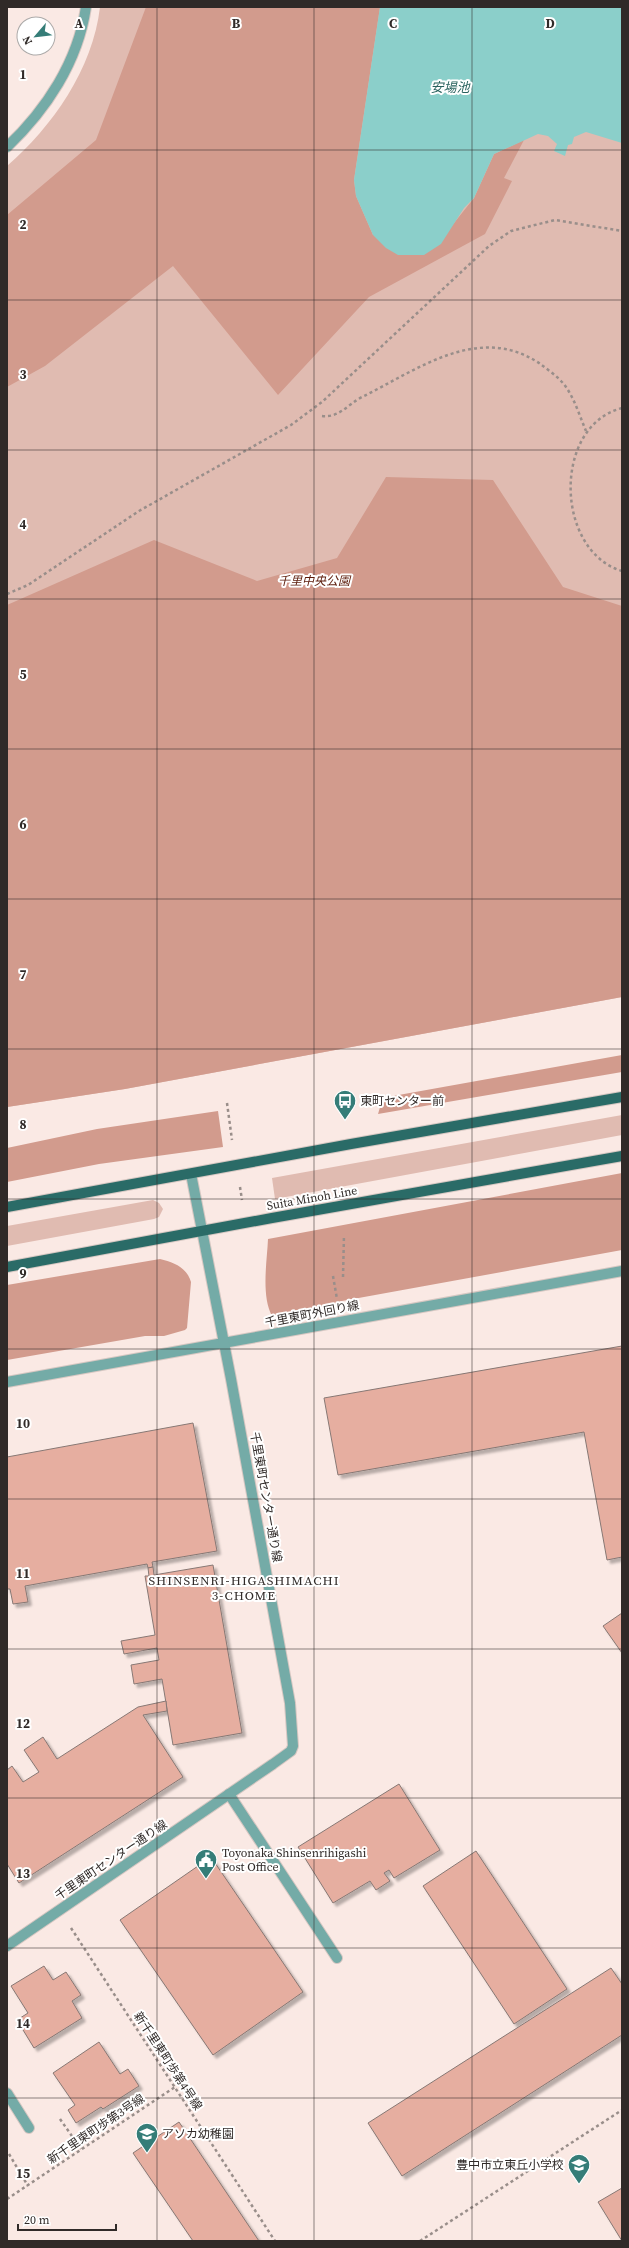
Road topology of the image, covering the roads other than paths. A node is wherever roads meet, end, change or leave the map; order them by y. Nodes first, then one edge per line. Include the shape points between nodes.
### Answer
1 (86, 7) edge
2 (7, 147) edge
3 (622, 1097) edge
4 (622, 1156) edge
5 (191, 1174) junction
6 (7, 1207) edge
7 (202, 1231) junction
8 (7, 1267) edge
9 (622, 1271) edge
10 (225, 1344) junction
11 (7, 1382) edge
12 (229, 1794) junction
13 (7, 1946) edge
14 (337, 1958) dead end
15 (7, 2093) edge
16 (29, 2128) dead end

1 - 2 street via 78,38 57,86 43,108
3 - 5 main road
4 - 7 main road, Suita Minoh Line
5 - 6 main road
5 - 7 street, 千里東町センター通り線
7 - 8 main road, Suita Minoh Line
7 - 10 street, 千里東町センター通り線
9 - 10 street, 千里東町外回り線
10 - 11 street, 千里東町外回り線
10 - 12 street, 千里東町センター通り線 via 290,1702 294,1738 291,1751
12 - 13 street, 千里東町センター通り線
12 - 14 street
15 - 16 street

